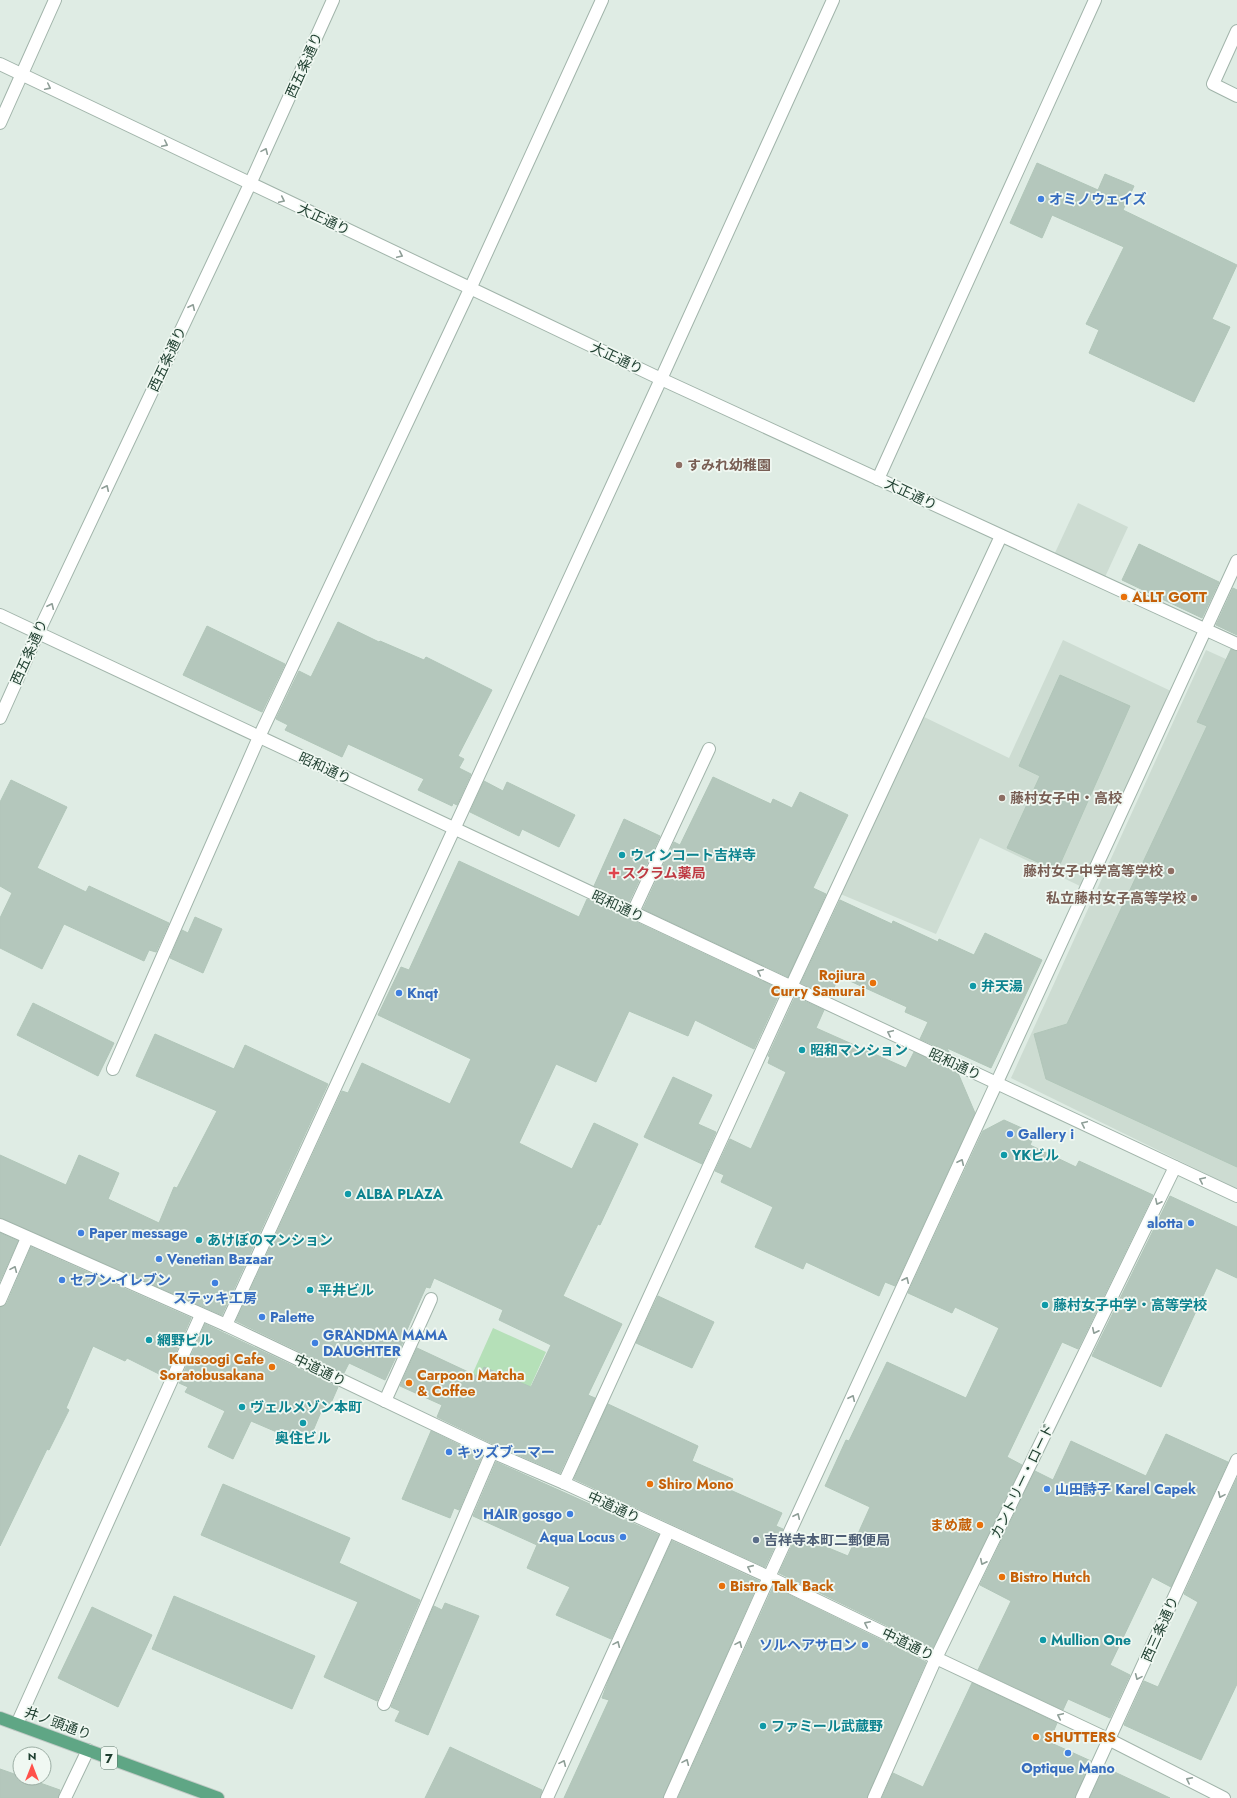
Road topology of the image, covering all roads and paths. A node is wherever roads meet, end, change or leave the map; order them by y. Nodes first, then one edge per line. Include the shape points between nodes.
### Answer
1 (55, 0) edge
2 (333, 0) edge
3 (602, 0) edge
4 (833, 0) edge
5 (1095, 0) edge
6 (1237, 31) edge
7 (0, 64) edge
8 (22, 75) junction
9 (1237, 96) edge
10 (0, 123) edge
11 (250, 184) junction
12 (470, 289) junction
13 (661, 380) junction
14 (878, 479) junction
15 (1001, 536) junction
16 (1237, 561) edge
17 (0, 615) edge
18 (1206, 630) junction
19 (38, 633) junction
20 (1237, 644) edge
21 (0, 718) edge
22 (259, 737) junction
23 (709, 749) dead end
24 (454, 828) junction
25 (633, 912) junction
26 (791, 987) junction
27 (113, 1069) dead end
28 (997, 1084) junction
29 (1175, 1167) junction
30 (1237, 1196) edge
31 (0, 1225) edge
32 (27, 1238) junction
33 (431, 1299) dead end
34 (0, 1300) edge
35 (201, 1315) junction
36 (226, 1325) junction
37 (385, 1401) junction
38 (492, 1452) junction
39 (1237, 1460) edge
40 (564, 1483) junction
41 (668, 1532) junction
42 (769, 1577) junction
43 (936, 1658) junction
44 (384, 1704) dead end
45 (0, 1718) edge
46 (17, 1724) junction
47 (1110, 1740) junction
48 (88, 1750) junction
49 (65, 1798) edge
50 (218, 1798) edge
51 (547, 1798) edge
52 (670, 1798) edge
53 (874, 1798) edge
54 (1082, 1798) edge
55 (1224, 1798) edge

1 - 8 street
11 -> 2 street, 西五条通り
3 - 12 street
4 - 13 street
5 - 14 street
6 - 9 street via 1213,84
7 - 8 street, 大正通り
8 - 10 street
8 -> 11 street, 大正通り
11 -> 12 street, 大正通り
19 -> 11 street, 西五条通り
12 - 13 street, 大正通り
12 - 22 street
13 - 14 street, 大正通り
13 - 24 street
14 - 15 street, 大正通り
15 - 18 street, 大正通り
15 - 26 street
16 - 18 street
17 - 19 street, 昭和通り
18 - 20 street, 大正通り
18 - 28 street
19 - 21 street, 西五条通り
19 - 22 street, 昭和通り
22 - 24 street, 昭和通り
22 - 27 street
23 - 25 street
24 - 25 street, 昭和通り
24 - 36 street
26 -> 25 street, 昭和通り
28 -> 26 street, 昭和通り
26 - 40 street
29 -> 28 street, 昭和通り
42 -> 28 street
30 -> 29 street, 昭和通り
29 -> 43 street, カントリー・ロード
31 - 32 street, 中道通り
34 -> 32 street
32 - 35 street, 中道通り
33 - 37 street
35 - 36 street, 中道通り
35 - 46 street
36 - 37 street, 中道通り
37 - 38 street, 中道通り
38 - 40 street, 中道通り
38 - 44 street
39 -> 47 street, 西三条通り
40 - 41 street, 中道通り
42 -> 41 street, 中道通り
51 -> 41 street
43 -> 42 street, 中道通り
52 -> 42 street
47 -> 43 street, 中道通り
43 - 53 street, カントリー・ロード
45 - 46 main road, 井ノ頭通り / 7
46 - 48 main road, 井ノ頭通り / 7
47 - 54 street, 西三条通り
55 -> 47 street, 中道通り
48 - 49 street
48 - 50 main road, 井ノ頭通り / 7

